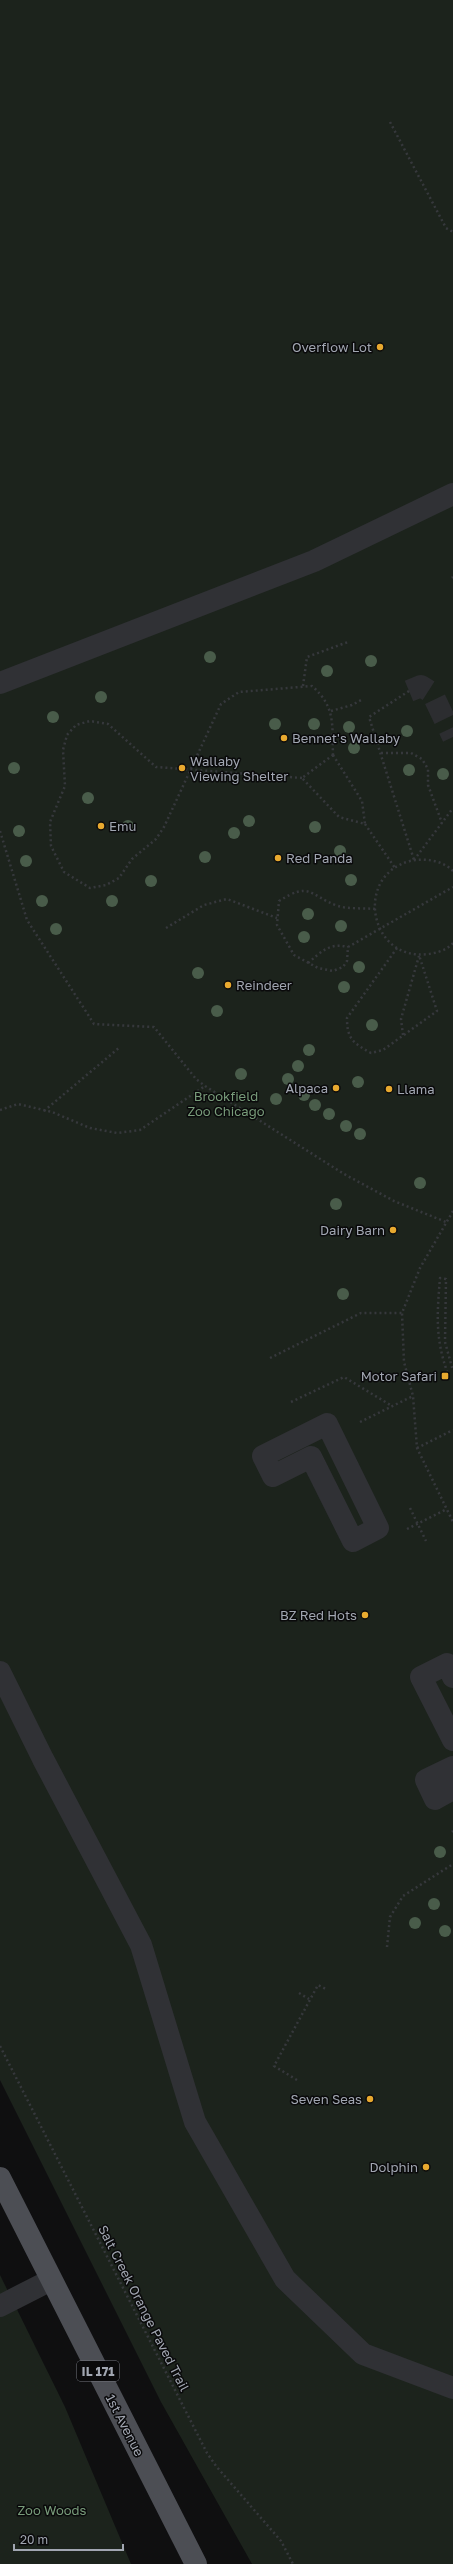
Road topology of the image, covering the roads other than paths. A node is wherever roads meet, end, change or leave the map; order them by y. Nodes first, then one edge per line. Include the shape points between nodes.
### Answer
1 (453, 494) edge
2 (0, 683) edge
3 (378, 1528) joint
4 (0, 1672) edge
5 (453, 1677) edge
6 (453, 1740) edge
7 (453, 1767) edge
8 (453, 1789) edge
9 (0, 2178) edge
10 (51, 2280) junction
11 (0, 2306) edge
12 (453, 2388) edge
13 (196, 2564) edge

1 - 2 street via 314,561
3 - 3 street via 327,1424 263,1456 273,1476 311,1457 353,1541
4 - 12 street via 42,1759 141,1945 195,2122 285,2279 363,2354
5 - 6 street via 447,1664 421,1677
7 - 8 street via 426,1780 434,1799
9 - 10 main road, 1st Avenue / IL 171
10 - 11 street
10 - 13 main road, 1st Avenue / IL 171

